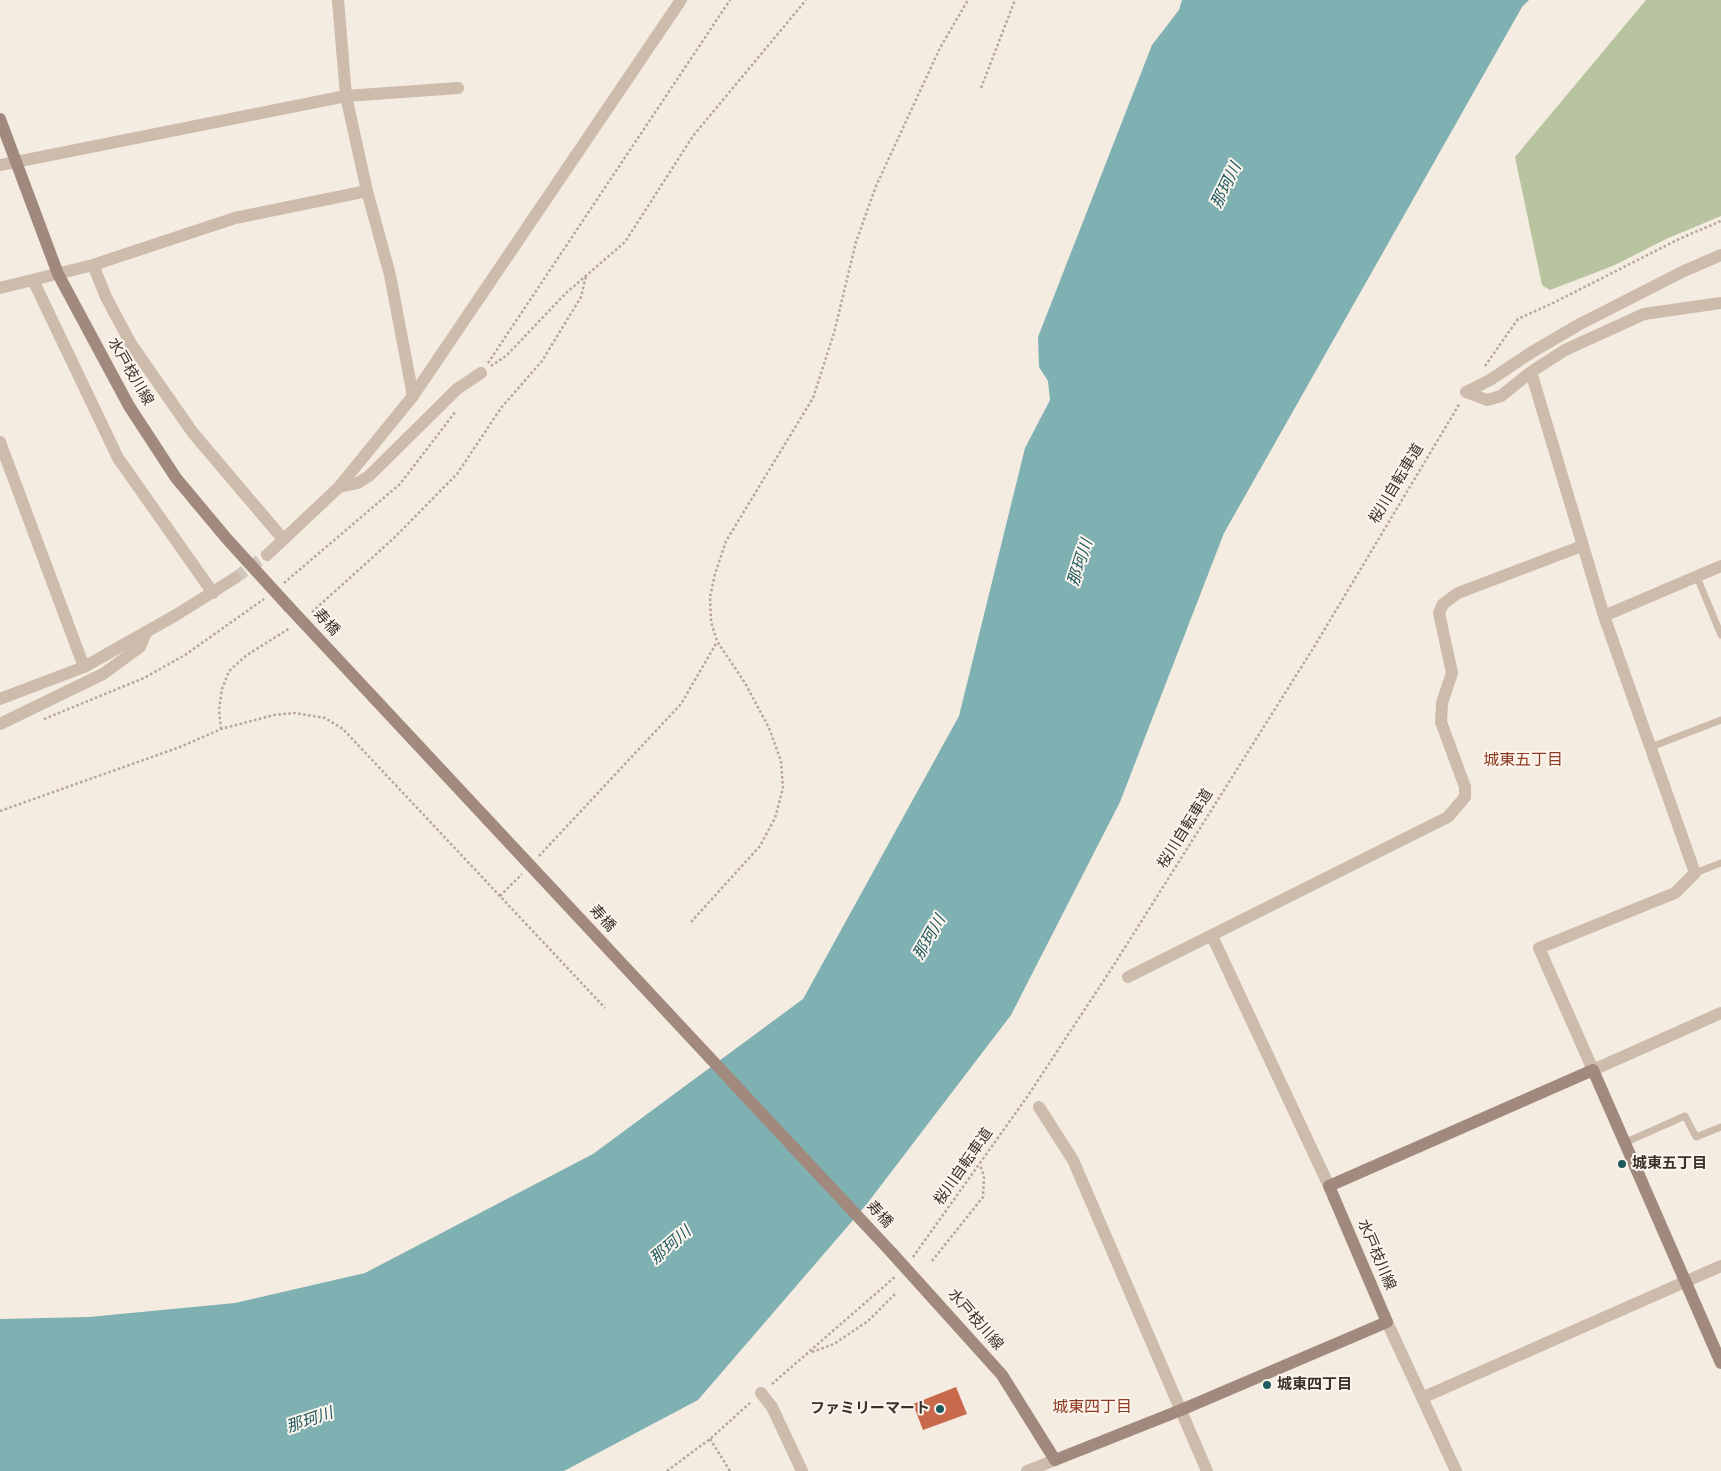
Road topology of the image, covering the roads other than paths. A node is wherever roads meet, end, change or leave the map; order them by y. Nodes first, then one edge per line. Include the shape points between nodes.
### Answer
1 (338, 0) edge
2 (681, 0) edge
3 (458, 88) dead end
4 (346, 96) junction
5 (0, 119) edge
6 (17, 162) junction
7 (0, 166) edge
8 (367, 191) junction
9 (1721, 255) edge
10 (94, 265) junction
11 (58, 274) junction
12 (33, 280) junction
13 (0, 288) edge
14 (1721, 303) edge
15 (1531, 372) junction
16 (481, 373) road end
17 (413, 396) junction
18 (0, 442) edge
19 (339, 487) junction
20 (283, 539) junction
21 (1582, 546) junction
22 (267, 555) tunnel mouth
23 (1721, 566) edge
24 (1696, 577) junction
25 (235, 578) tunnel mouth
26 (213, 593) junction
27 (288, 607) joint
28 (1604, 616) junction
29 (146, 632) junction
30 (1721, 635) edge
31 (84, 667) junction
32 (0, 699) edge
33 (1721, 720) edge
34 (0, 724) edge
35 (1650, 747) junction
36 (1721, 863) edge
37 (1695, 873) junction
38 (1212, 936) junction
39 (1128, 977) dead end
40 (1721, 1013) edge
41 (1593, 1070) junction
42 (1039, 1107) dead end
43 (1721, 1127) edge
44 (1624, 1143) junction
45 (1329, 1186) junction
46 (892, 1253) joint
47 (1721, 1266) edge
48 (1686, 1282) junction
49 (1387, 1322) junction
50 (1721, 1363) edge
51 (761, 1392) road end
52 (1424, 1397) junction
53 (1181, 1410) junction
54 (1055, 1460) junction
55 (802, 1471) edge
56 (1028, 1471) edge
57 (1207, 1471) edge
58 (1456, 1471) edge

1 - 4 street
2 - 17 street
3 - 4 street
4 - 6 street
4 - 8 street
5 - 6 main road, 水戸枝川線
6 - 7 street
6 - 11 main road, 水戸枝川線
8 - 10 street via 235,218
8 - 17 street via 390,275
9 - 15 street via 1580,324 1466,392 1487,400 1501,396
10 - 11 street
10 - 20 street via 122,328 148,369 193,433
11 - 12 street
11 - 27 main road, 水戸枝川線 via 128,406 176,478
12 - 13 street
12 - 26 street via 118,458
14 - 15 street via 1644,314 1565,350
15 - 21 street
16 - 19 street via 457,389 369,476 358,483
17 - 19 street
18 - 31 street
19 - 20 street
20 - 22 street
21 - 28 street
21 - 38 street via 1458,593 1443,604 1440,614 1452,673 1442,703 1441,722 1465,786 1465,796 1448,817
23 - 24 street
24 - 28 street
24 - 30 lane
25 - 26 street
26 - 29 street
27 - 46 main road, 寿橋, bridge
28 - 35 street
29 - 31 street
29 - 34 street via 140,647 103,674
31 - 32 street
33 - 35 lane
35 - 37 street
36 - 37 lane
37 - 41 street via 1675,893 1539,948
38 - 39 street
38 - 45 street
40 - 41 street
41 - 44 main road
41 - 45 main road
42 - 53 street via 1072,1160
43 - 44 lane via 1696,1137 1685,1116
44 - 48 main road
45 - 49 main road, 水戸枝川線
46 - 54 main road, 水戸枝川線 via 1002,1375
47 - 48 street
48 - 50 main road
48 - 52 street
49 - 52 street
49 - 53 main road
51 - 55 street via 772,1407
52 - 58 street
53 - 54 main road
53 - 57 street
54 - 56 street

